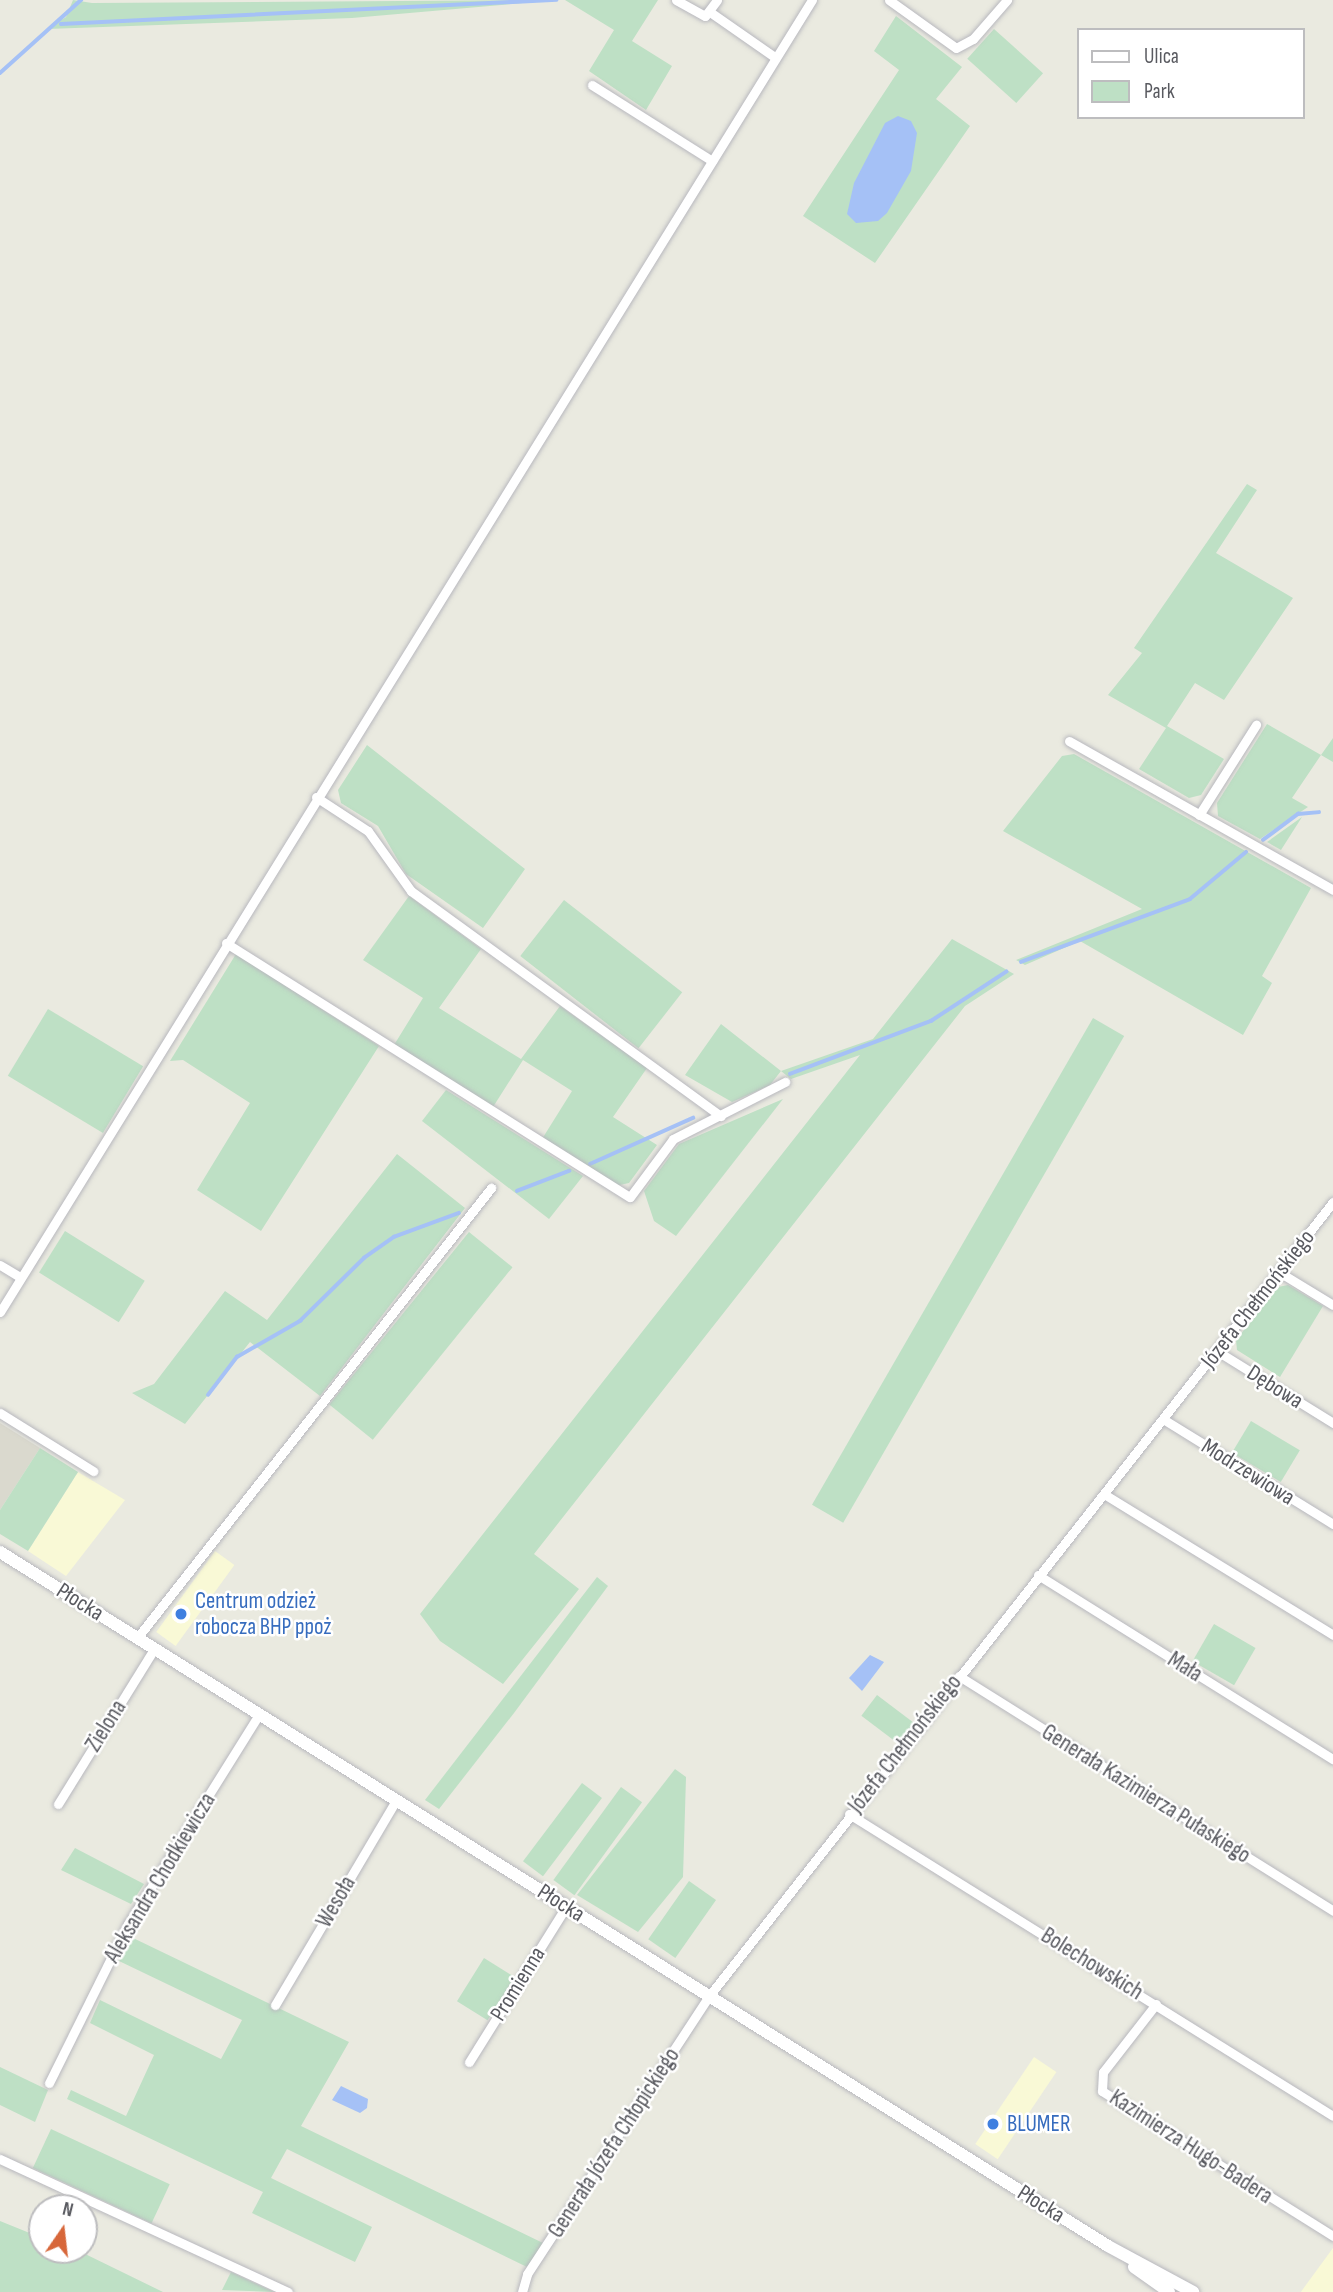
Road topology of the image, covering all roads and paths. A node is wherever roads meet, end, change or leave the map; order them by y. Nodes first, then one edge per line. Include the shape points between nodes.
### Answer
1 (676, 0) edge
2 (717, 0) edge
3 (812, 0) edge
4 (889, 0) edge
5 (1007, 0) edge
6 (710, 12) junction
7 (776, 58) junction
8 (592, 85) dead end
9 (712, 161) junction
10 (1256, 725) dead end
11 (1069, 741) dead end
12 (316, 797) junction
13 (1199, 815) junction
14 (1333, 890) edge
15 (226, 943) junction
16 (785, 1083) dead end
17 (721, 1116) junction
18 (491, 1188) dead end
19 (1333, 1202) edge
20 (0, 1265) edge
21 (1279, 1272) junction
22 (20, 1278) junction
23 (1333, 1305) edge
24 (0, 1312) edge
25 (1217, 1351) junction
26 (0, 1413) edge
27 (1163, 1419) junction
28 (1333, 1423) edge
29 (93, 1471) dead end
30 (1104, 1494) junction
31 (1333, 1524) edge
32 (0, 1552) edge
33 (1038, 1575) junction
34 (1333, 1635) edge
35 (137, 1638) junction
36 (154, 1649) junction
37 (959, 1676) junction
38 (259, 1714) junction
39 (1333, 1759) edge
40 (396, 1800) junction
41 (58, 1804) dead end
42 (849, 1814) junction
43 (566, 1906) junction
44 (1333, 1911) edge
45 (709, 1996) junction
46 (1156, 2004) junction
47 (275, 2005) dead end
48 (469, 2062) dead end
49 (49, 2083) dead end
50 (1333, 2116) edge
51 (0, 2159) edge
52 (1333, 2236) edge
53 (1121, 2254) junction
54 (288, 2292) edge
55 (522, 2292) edge
56 (1169, 2292) edge
57 (1193, 2292) edge

1 - 6 street via 700,15
2 - 6 street
3 - 7 street
4 - 5 street via 956,48 973,39
6 - 7 street
7 - 9 street
8 - 9 street
9 - 12 street
10 - 13 street
11 - 13 street
12 - 15 street
12 - 17 street via 368,831 411,891
13 - 14 street
15 - 17 street via 623,1195 633,1195 673,1139
15 - 22 street
16 - 17 street
18 - 35 street
19 - 21 street, Józefa Chełmońskiego
20 - 22 street
21 - 23 street
21 - 25 street, Józefa Chełmońskiego
22 - 24 street
25 - 27 street, Józefa Chełmońskiego
25 - 28 street, Dębowa
26 - 29 street
27 - 30 street, Józefa Chełmońskiego
27 - 31 street, Modrzewiowa
30 - 33 street, Józefa Chełmońskiego
30 - 34 street
32 - 35 street, Płocka
33 - 37 street, Józefa Chełmońskiego
33 - 39 street, Mała
35 - 36 street, Płocka
36 - 38 street, Płocka
36 - 41 street, Zielona
37 - 42 street, Józefa Chełmońskiego
37 - 44 street, Generała Kazimierza Pułaskiego
38 - 40 street, Płocka
38 - 49 street, Aleksandra Chodkiewicza via 128,1924
40 - 43 street, Płocka
40 - 47 street, Wesoła
42 - 45 street, Józefa Chełmońskiego
42 - 46 street, Bolechowskich
43 - 45 street, Płocka
43 - 48 street, Promienna
45 - 53 street, Płocka
45 - 55 street, Generała Józefa Chłopickiego
46 - 50 street, Bolechowskich
46 - 52 street, Kazimierza Hugo-Badera via 1103,2072 1102,2091
51 - 54 street
53 - 56 street, Płocka
53 - 57 street, Płocka

